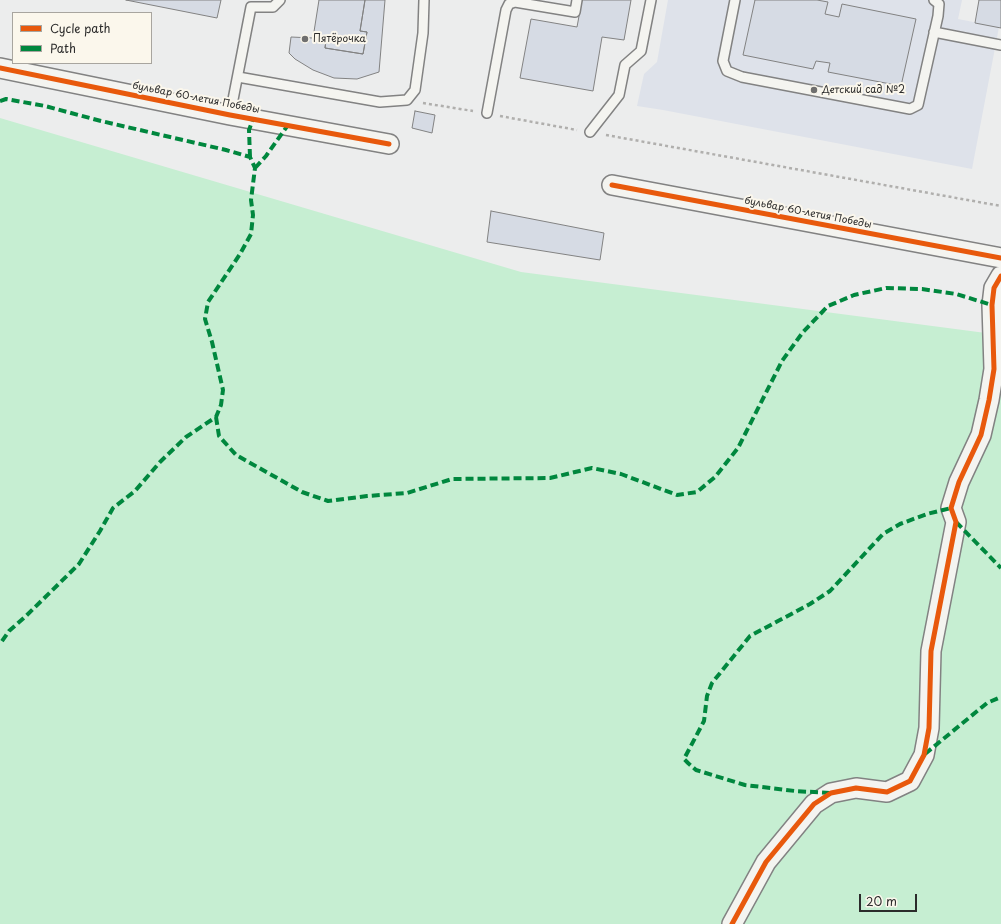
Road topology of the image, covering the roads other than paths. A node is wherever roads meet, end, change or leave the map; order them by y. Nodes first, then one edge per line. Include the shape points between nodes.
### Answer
1 (280, 0) edge
2 (424, 0) edge
3 (578, 0) edge
4 (651, 0) edge
5 (735, 0) edge
6 (934, 0) edge
7 (252, 3) edge
8 (934, 32) junction
9 (1001, 45) edge
10 (0, 68) edge
11 (238, 77) junction
12 (487, 113) road end
13 (230, 115) junction
14 (590, 132) road end
15 (389, 144) dead end
16 (612, 185) dead end
17 (1001, 258) edge
18 (1001, 276) edge
19 (732, 924) edge

1 - 7 lane via 273,7
2 - 11 lane via 423,33 415,90 407,100 380,102
3 - 12 lane via 575,12 516,2 509,4
4 - 14 lane via 641,51 625,65 619,95
5 - 8 lane via 723,61 727,71 742,77 910,109 918,105
6 - 8 lane via 939,4
7 - 11 lane
8 - 9 lane
10 - 13 street, бульвар 60-летия Победы
11 - 13 lane
13 - 15 street, бульвар 60-летия Победы
16 - 17 street, бульвар 60-летия Победы
18 - 19 street via 994,288 992,305 994,369 989,400 980,435 959,482 951,508 956,522 931,651 928,728 924,755 910,781 887,792 856,788 831,793 814,804 766,862

